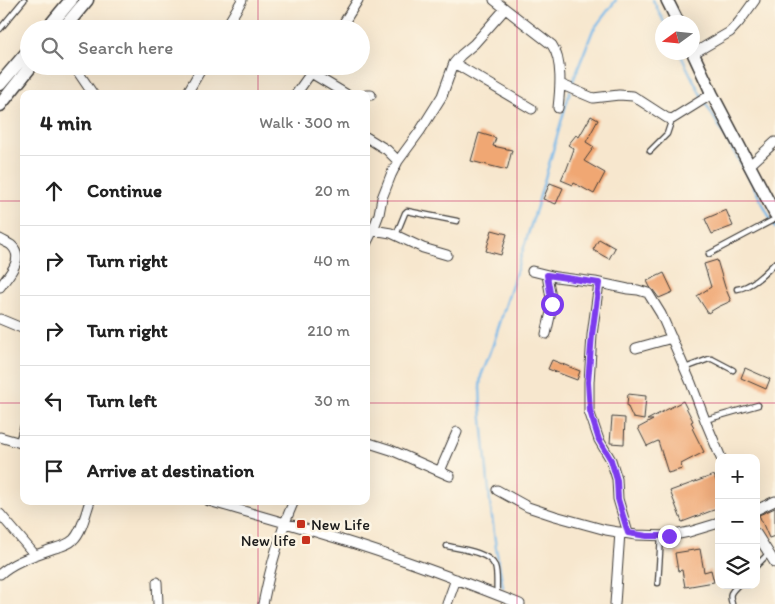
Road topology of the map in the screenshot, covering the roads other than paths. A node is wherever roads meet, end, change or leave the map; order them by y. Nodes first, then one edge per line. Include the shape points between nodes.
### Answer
1 (24, 0) edge
2 (71, 0) edge
3 (87, 0) edge
4 (242, 0) edge
5 (358, 0) edge
6 (494, 0) edge
7 (667, 0) edge
8 (755, 0) edge
9 (505, 9) junction
10 (674, 15) edge
11 (54, 20) edge
12 (70, 20) edge
13 (230, 20) edge
14 (346, 20) edge
15 (0, 29) edge
16 (700, 48) edge
17 (695, 60) edge
18 (20, 61) edge
19 (454, 63) junction
20 (24, 75) edge
21 (80, 75) edge
22 (197, 75) edge
23 (310, 75) edge
24 (321, 75) edge
25 (0, 84) edge
26 (567, 86) junction
27 (90, 90) edge
28 (189, 90) edge
29 (299, 90) edge
30 (341, 90) edge
31 (707, 97) junction
32 (0, 104) edge
33 (558, 108) dead end
34 (532, 109) dead end
35 (672, 119) junction
36 (370, 139) edge
37 (775, 142) edge
38 (650, 152) dead end
39 (398, 161) junction
40 (750, 165) junction
41 (775, 214) edge
42 (775, 219) edge
43 (457, 221) dead end
44 (373, 230) junction
45 (396, 235) junction
46 (370, 236) edge
47 (0, 239) edge
48 (709, 254) dead end
49 (447, 255) dead end
50 (20, 259) edge
51 (775, 263) edge
52 (532, 271) dead end
53 (547, 275) junction
54 (599, 283) junction
55 (0, 287) edge
56 (737, 289) dead end
57 (0, 319) edge
58 (20, 327) edge
59 (546, 334) dead end
60 (672, 338) junction
61 (636, 348) dead end
62 (685, 368) junction
63 (732, 370) dead end
64 (758, 405) dead end
65 (705, 420) junction
66 (457, 432) dead end
67 (0, 437) edge
68 (20, 443) edge
69 (370, 443) edge
70 (719, 454) edge
71 (440, 471) junction
72 (450, 476) dead end
73 (497, 490) dead end
74 (775, 502) edge
75 (89, 505) edge
76 (222, 505) edge
77 (292, 505) edge
78 (760, 508) edge
79 (0, 514) edge
80 (284, 524) junction
81 (715, 524) edge
82 (624, 533) junction
83 (661, 536) junction
84 (760, 540) edge
85 (447, 546) dead end
86 (768, 553) junction
87 (35, 555) junction
88 (760, 562) edge
89 (775, 563) edge
90 (0, 574) edge
91 (456, 579) junction
92 (158, 582) dead end
93 (658, 583) dead end
94 (734, 589) edge
95 (496, 595) junction
96 (158, 604) edge
97 (263, 604) edge
98 (447, 604) edge
99 (520, 604) edge
100 (615, 604) edge
101 (732, 604) edge

1 - 15 lane
2 - 11 main road
3 - 12 main road
4 - 13 street
5 - 14 street
6 - 9 street
7 - 10 street
8 - 16 street via 730,32
9 - 19 street
9 - 26 street via 552,45
17 - 31 street
18 - 25 main road
19 - 34 street
19 - 39 street via 442,96
20 - 32 main road
21 - 27 street
22 - 28 street
23 - 29 street
24 - 30 street
26 - 33 street via 560,90
26 - 35 street via 593,98 633,96
31 - 35 street
31 - 40 street
35 - 38 lane via 667,134
36 - 39 street
37 - 40 street
39 - 44 street
40 - 41 street
42 - 48 lane
43 - 45 lane via 407,211
44 - 45 street
44 - 46 street
45 - 49 street
47 - 50 street via 11,246
50 - 55 street
51 - 56 lane via 746,287
52 - 53 street
53 - 54 street
53 - 59 street via 552,312
54 - 60 street via 648,294
54 - 82 street via 588,382 590,411 617,480
57 - 58 street
60 - 61 street
60 - 62 street
62 - 63 lane via 712,359
62 - 65 street
64 - 65 lane
65 - 70 street
66 - 71 street
67 - 68 street
69 - 71 street
71 - 72 street
73 - 82 street via 528,508
74 - 78 street
75 - 87 street via 73,541
76 - 80 street
77 - 80 street
79 - 87 street
80 - 91 street via 391,555
80 - 97 street
81 - 83 street
82 - 83 street
82 - 100 street
83 - 93 lane
84 - 86 street
85 - 95 lane via 489,557 496,568
86 - 88 lane
86 - 89 street
87 - 90 street via 14,563
91 - 95 street
91 - 98 street
92 - 96 street
94 - 101 lane via 730,596
95 - 99 street

